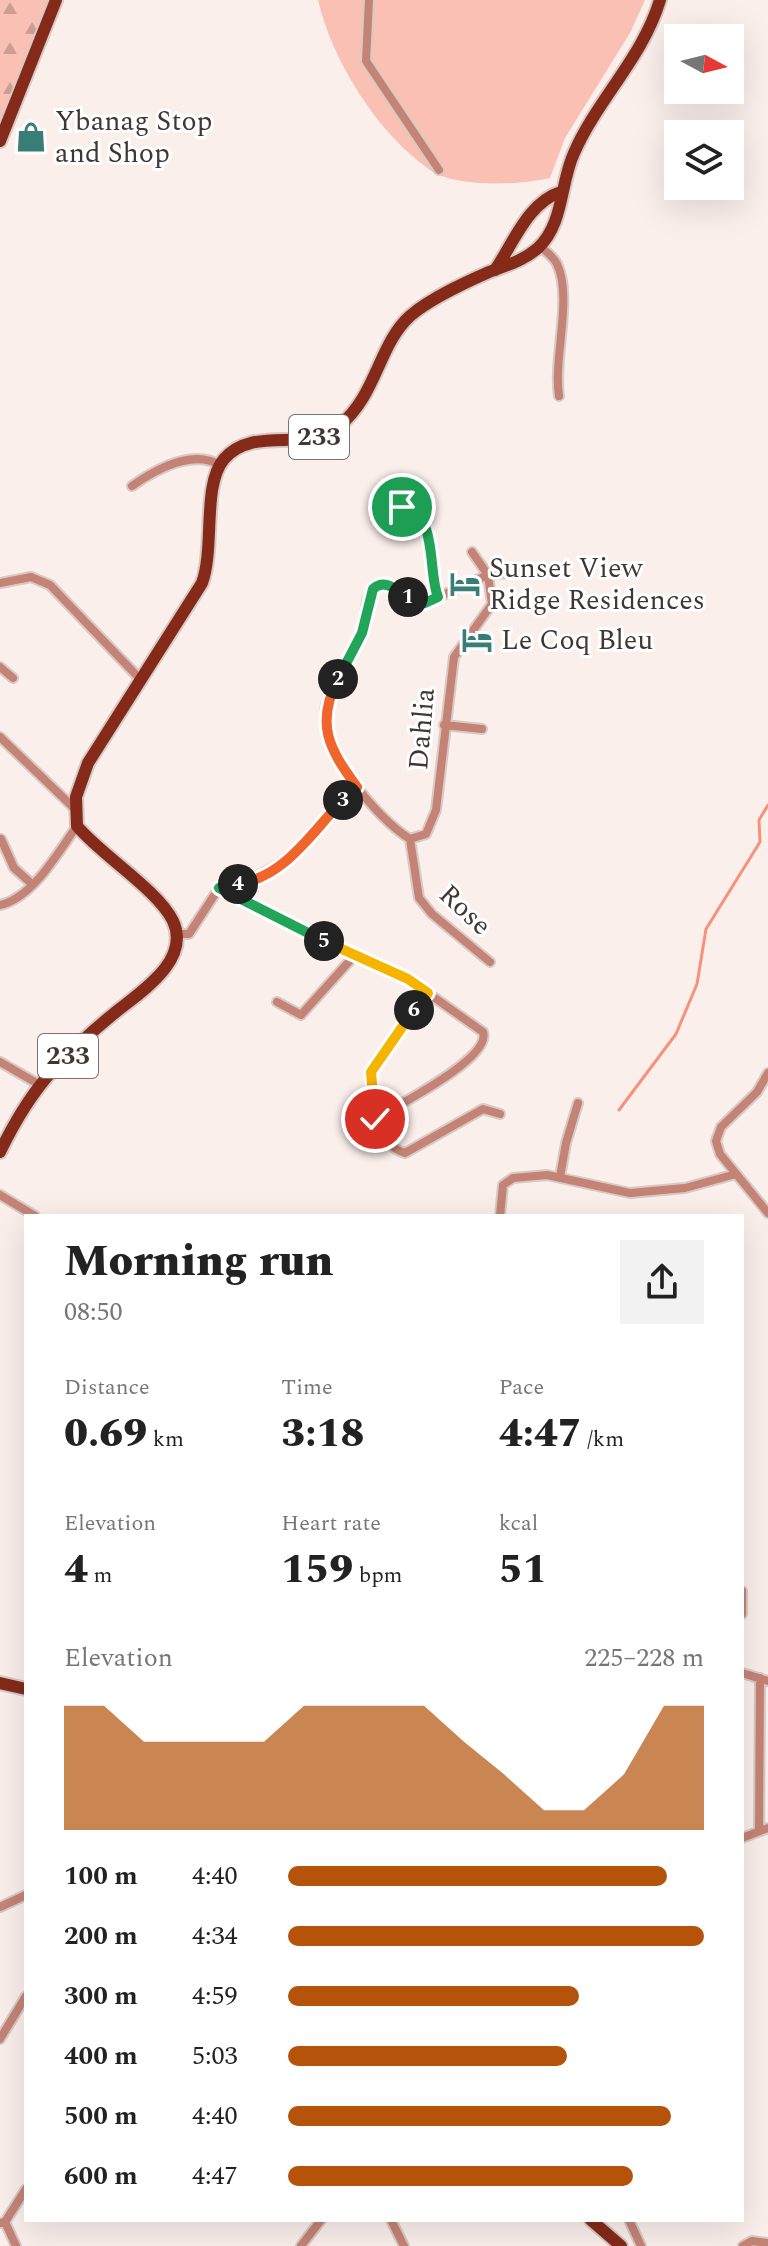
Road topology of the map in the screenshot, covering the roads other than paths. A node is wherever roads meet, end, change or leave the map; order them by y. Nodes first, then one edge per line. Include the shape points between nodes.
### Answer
1 (56, 0) edge
2 (369, 0) edge
3 (660, 0) edge
4 (0, 141) edge
5 (439, 170) dead end
6 (561, 192) junction
7 (540, 246) junction
8 (495, 270) junction
9 (559, 396) dead end
10 (220, 465) junction
11 (132, 486) dead end
12 (386, 527) dead end
13 (472, 552) dead end
14 (526, 571) dead end
15 (488, 575) junction
16 (0, 583) edge
17 (438, 597) junction
18 (0, 667) edge
19 (13, 678) dead end
20 (141, 680) junction
21 (444, 725) junction
22 (482, 729) dead end
23 (0, 737) edge
24 (357, 787) junction
25 (75, 809) junction
26 (77, 826) junction
27 (1, 839) edge
28 (410, 839) junction
29 (32, 884) junction
30 (219, 888) junction
31 (0, 905) edge
32 (177, 934) junction
33 (354, 956) junction
34 (490, 962) dead end
35 (428, 993) junction
36 (277, 1002) dead end
37 (0, 1062) edge
38 (768, 1073) edge
39 (768, 1084) edge
40 (40, 1085) junction
41 (757, 1092) junction
42 (578, 1103) dead end
43 (500, 1114) dead end
44 (375, 1119) junction
45 (0, 1152) edge
46 (736, 1174) junction
47 (560, 1177) junction
48 (0, 1195) edge
49 (768, 1213) edge
50 (32, 1214) edge
51 (500, 1214) edge
52 (744, 1674) edge
53 (764, 1679) edge
54 (0, 1683) edge
55 (24, 1689) edge
56 (764, 1829) edge
57 (744, 1837) edge
58 (24, 1896) edge
59 (0, 1907) edge
60 (24, 1999) edge
61 (0, 2039) edge
62 (24, 2192) edge
63 (319, 2222) edge
64 (392, 2222) edge
65 (593, 2222) edge
66 (630, 2222) edge
67 (3, 2223) edge
68 (768, 2243) edge
69 (16, 2246) edge
70 (301, 2246) edge
71 (404, 2246) edge
72 (621, 2246) edge
73 (641, 2246) edge
74 (743, 2246) edge

1 - 4 main road
2 - 5 street via 366,61
3 - 6 main road via 638,48 582,136
6 - 7 main road via 555,220
6 - 8 main road, 233 via 526,220
7 - 8 main road, 233
7 - 9 street via 558,265 561,279
8 - 10 main road, 233 via 411,316 370,388 337,428 305,440 244,445
10 - 11 street via 197,458
10 - 20 main road via 212,492 208,567
12 - 17 street via 402,507 421,518
13 - 15 street
14 - 15 street
15 - 17 street
15 - 21 street, Dahlia via 492,604 454,657
16 - 20 street via 31,577 50,585
17 - 24 street via 425,603 390,585 373,589 362,633 325,708 332,748
18 - 19 street
20 - 25 main road via 88,763
21 - 22 street
21 - 28 street, Dahlia via 432,823 422,838
23 - 25 street
24 - 28 street
24 - 30 street via 284,864 250,882
25 - 26 main road
26 - 29 street
26 - 32 main road via 158,903
27 - 29 street via 14,868
28 - 34 street, Rose via 419,898
29 - 31 street
30 - 32 street via 195,929
30 - 33 street
32 - 40 main road, 233 via 172,956 156,978
33 - 35 street
33 - 36 street via 301,1015
35 - 44 street via 373,1066
35 - 44 street via 483,1032 484,1045 471,1061
37 - 40 street
38 - 41 street
39 - 41 street
40 - 45 main road, 233
41 - 46 street via 717,1133 720,1154
42 - 47 street
43 - 44 street via 483,1109 401,1153
46 - 47 street via 685,1188 630,1193
46 - 49 street
47 - 51 street via 508,1179
48 - 50 street
52 - 53 street
53 - 56 street
54 - 55 main road
56 - 57 street
58 - 59 street
60 - 61 street
62 - 67 street
63 - 70 street
64 - 71 street
65 - 72 main road
66 - 73 street
67 - 69 street
68 - 74 street

